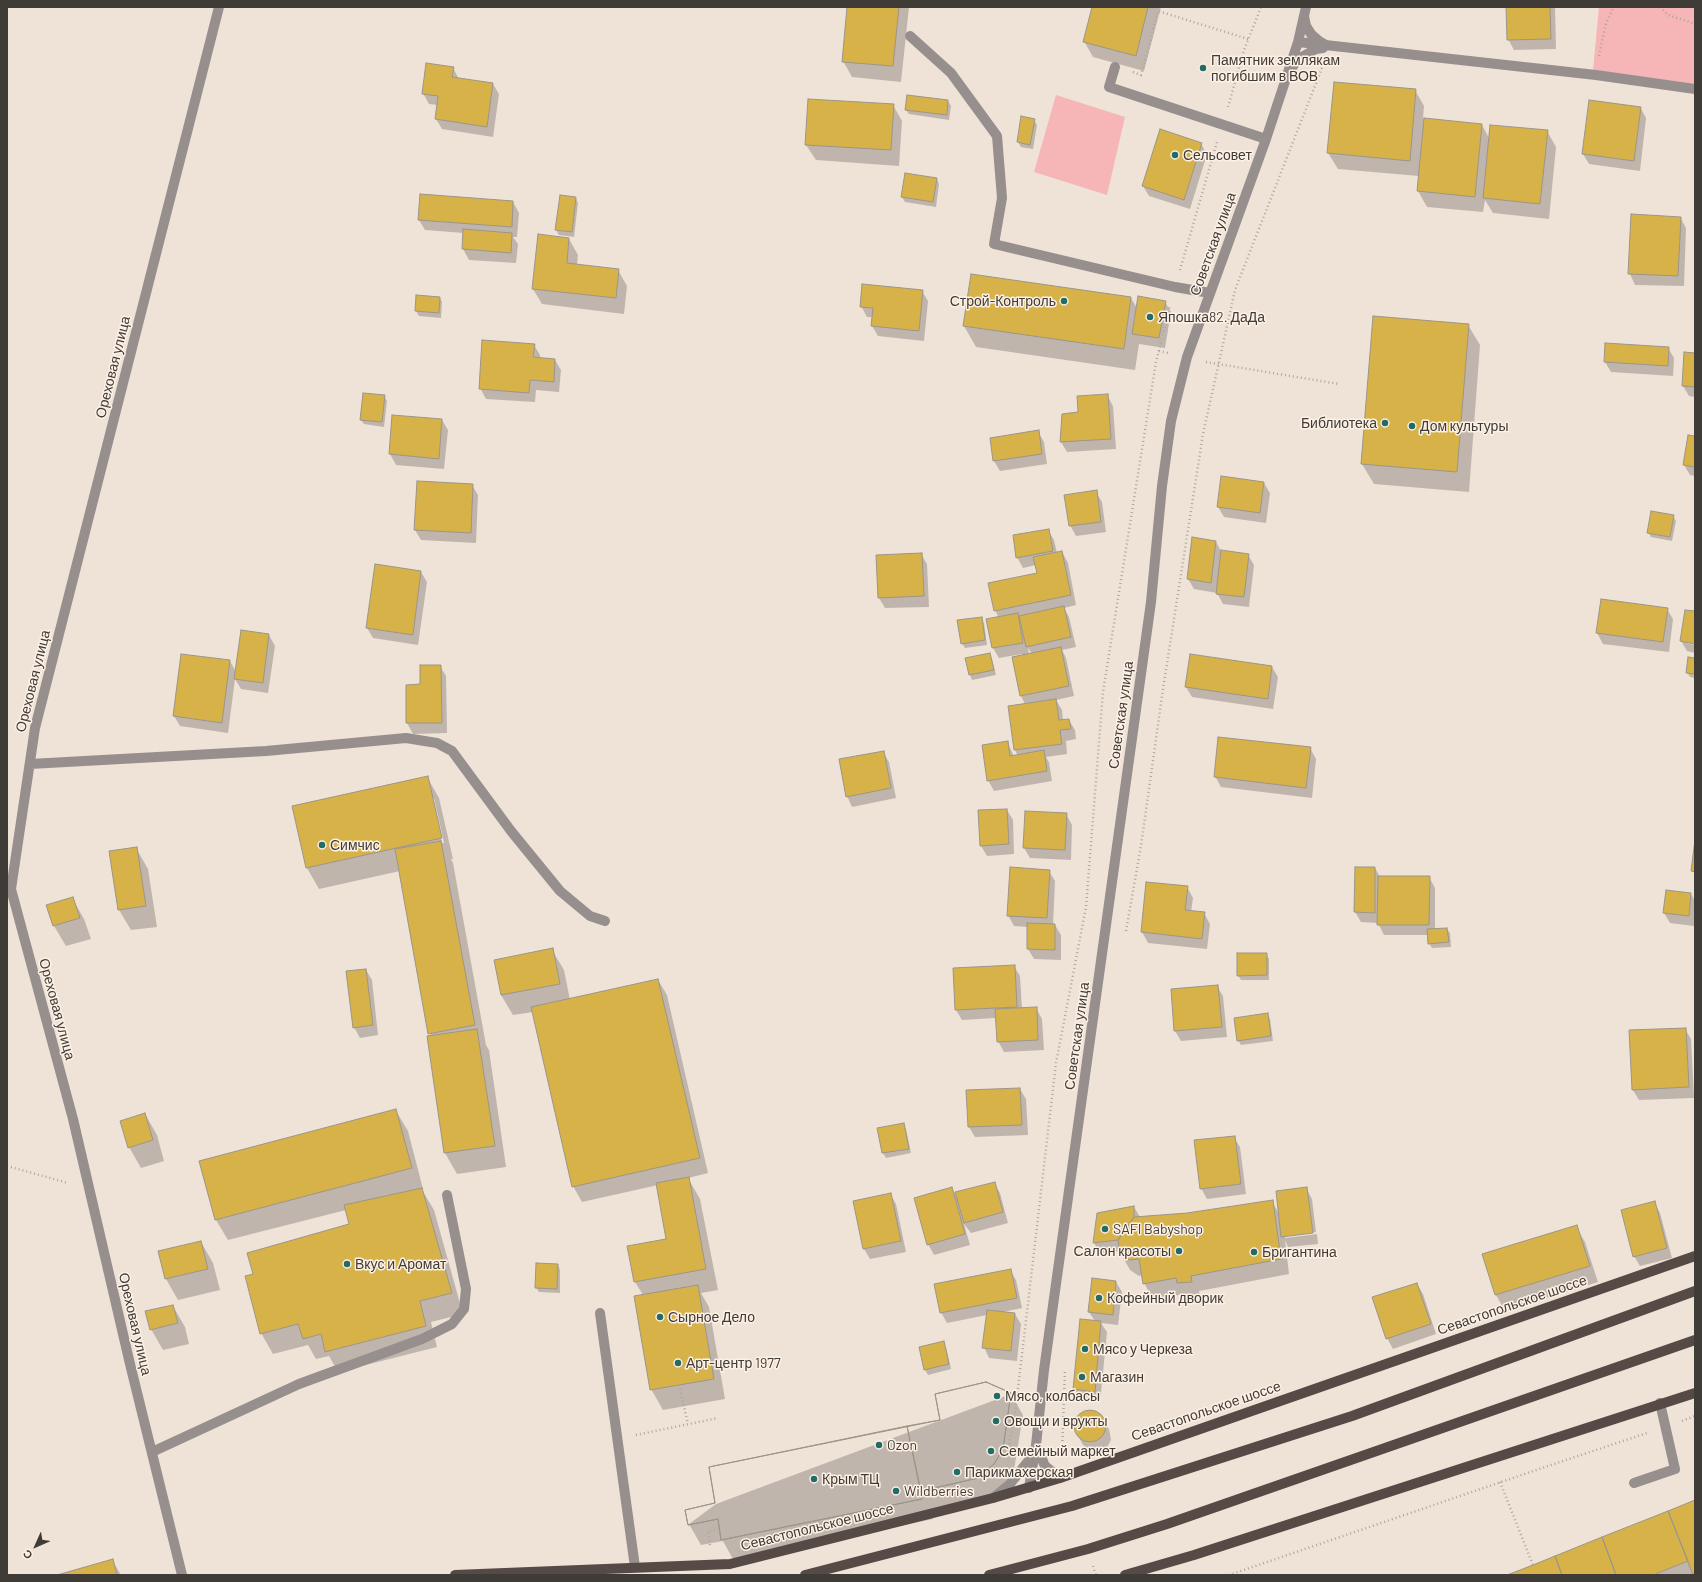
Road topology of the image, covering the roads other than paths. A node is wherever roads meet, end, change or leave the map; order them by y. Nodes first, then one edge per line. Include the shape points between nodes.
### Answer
1 (219, 7) edge
2 (1305, 11) edge
3 (910, 36) dead end
4 (1298, 42) junction
5 (1330, 47) junction
6 (1115, 67) road end
7 (1286, 76) junction
8 (1695, 89) edge
9 (1266, 139) junction
10 (1210, 293) junction
11 (30, 764) junction
12 (9, 889) edge
13 (605, 921) dead end
14 (447, 1195) dead end
15 (1695, 1256) edge
16 (1695, 1291) edge
17 (600, 1313) dead end
18 (1695, 1340) edge
19 (1695, 1393) edge
20 (1660, 1403) junction
21 (1036, 1445) junction
22 (152, 1452) junction
23 (1060, 1478) junction
24 (1634, 1483) dead end
25 (1029, 1488) junction
26 (993, 1498) junction
27 (180, 1564) junction
28 (635, 1567) junction
29 (181, 1575) edge
30 (187, 1575) edge
31 (455, 1575) edge
32 (805, 1575) edge
33 (989, 1575) edge
34 (1125, 1575) edge

1 - 11 street, Ореховая улица via 37,720
2 - 4 street, Советская улица
2 - 5 street via 1306,26 1319,41
3 - 10 street via 951,73 997,136 1002,198 994,244
4 - 5 street
4 - 7 street, Советская улица
5 - 7 street via 1316,48 1298,59
5 - 8 street via 1596,75
6 - 9 street via 1109,86
7 - 9 street, Советская улица
9 - 10 street, Советская улица
10 - 21 street, Советская улица via 1187,357 1172,421 1162,486 1151,602 1044,1370
11 - 12 street, Ореховая улица
11 - 13 street via 266,751 406,738 437,744 452,751 511,831 560,891 590,916
12 - 22 street, Ореховая улица via 73,1120
14 - 22 street via 466,1289 464,1309 452,1324 422,1339 299,1384
15 - 23 main road, Севастопольское шоссе
16 - 32 main road via 1352,1416 1076,1505
17 - 28 street
18 - 33 main road via 1167,1524 1088,1549
19 - 20 main road
20 - 24 street via 1675,1469
20 - 34 main road via 1194,1555
21 - 23 street via 1045,1466
21 - 25 street, Советская улица
21 - 26 street via 1020,1472
22 - 27 street, Ореховая улица
23 - 25 main road, Севастопольское шоссе
25 - 26 main road, Севастопольское шоссе
26 - 28 main road, Севастопольское шоссе via 730,1564
27 - 29 street, Ореховая улица
27 - 30 street
28 - 31 main road, Севастопольское шоссе

